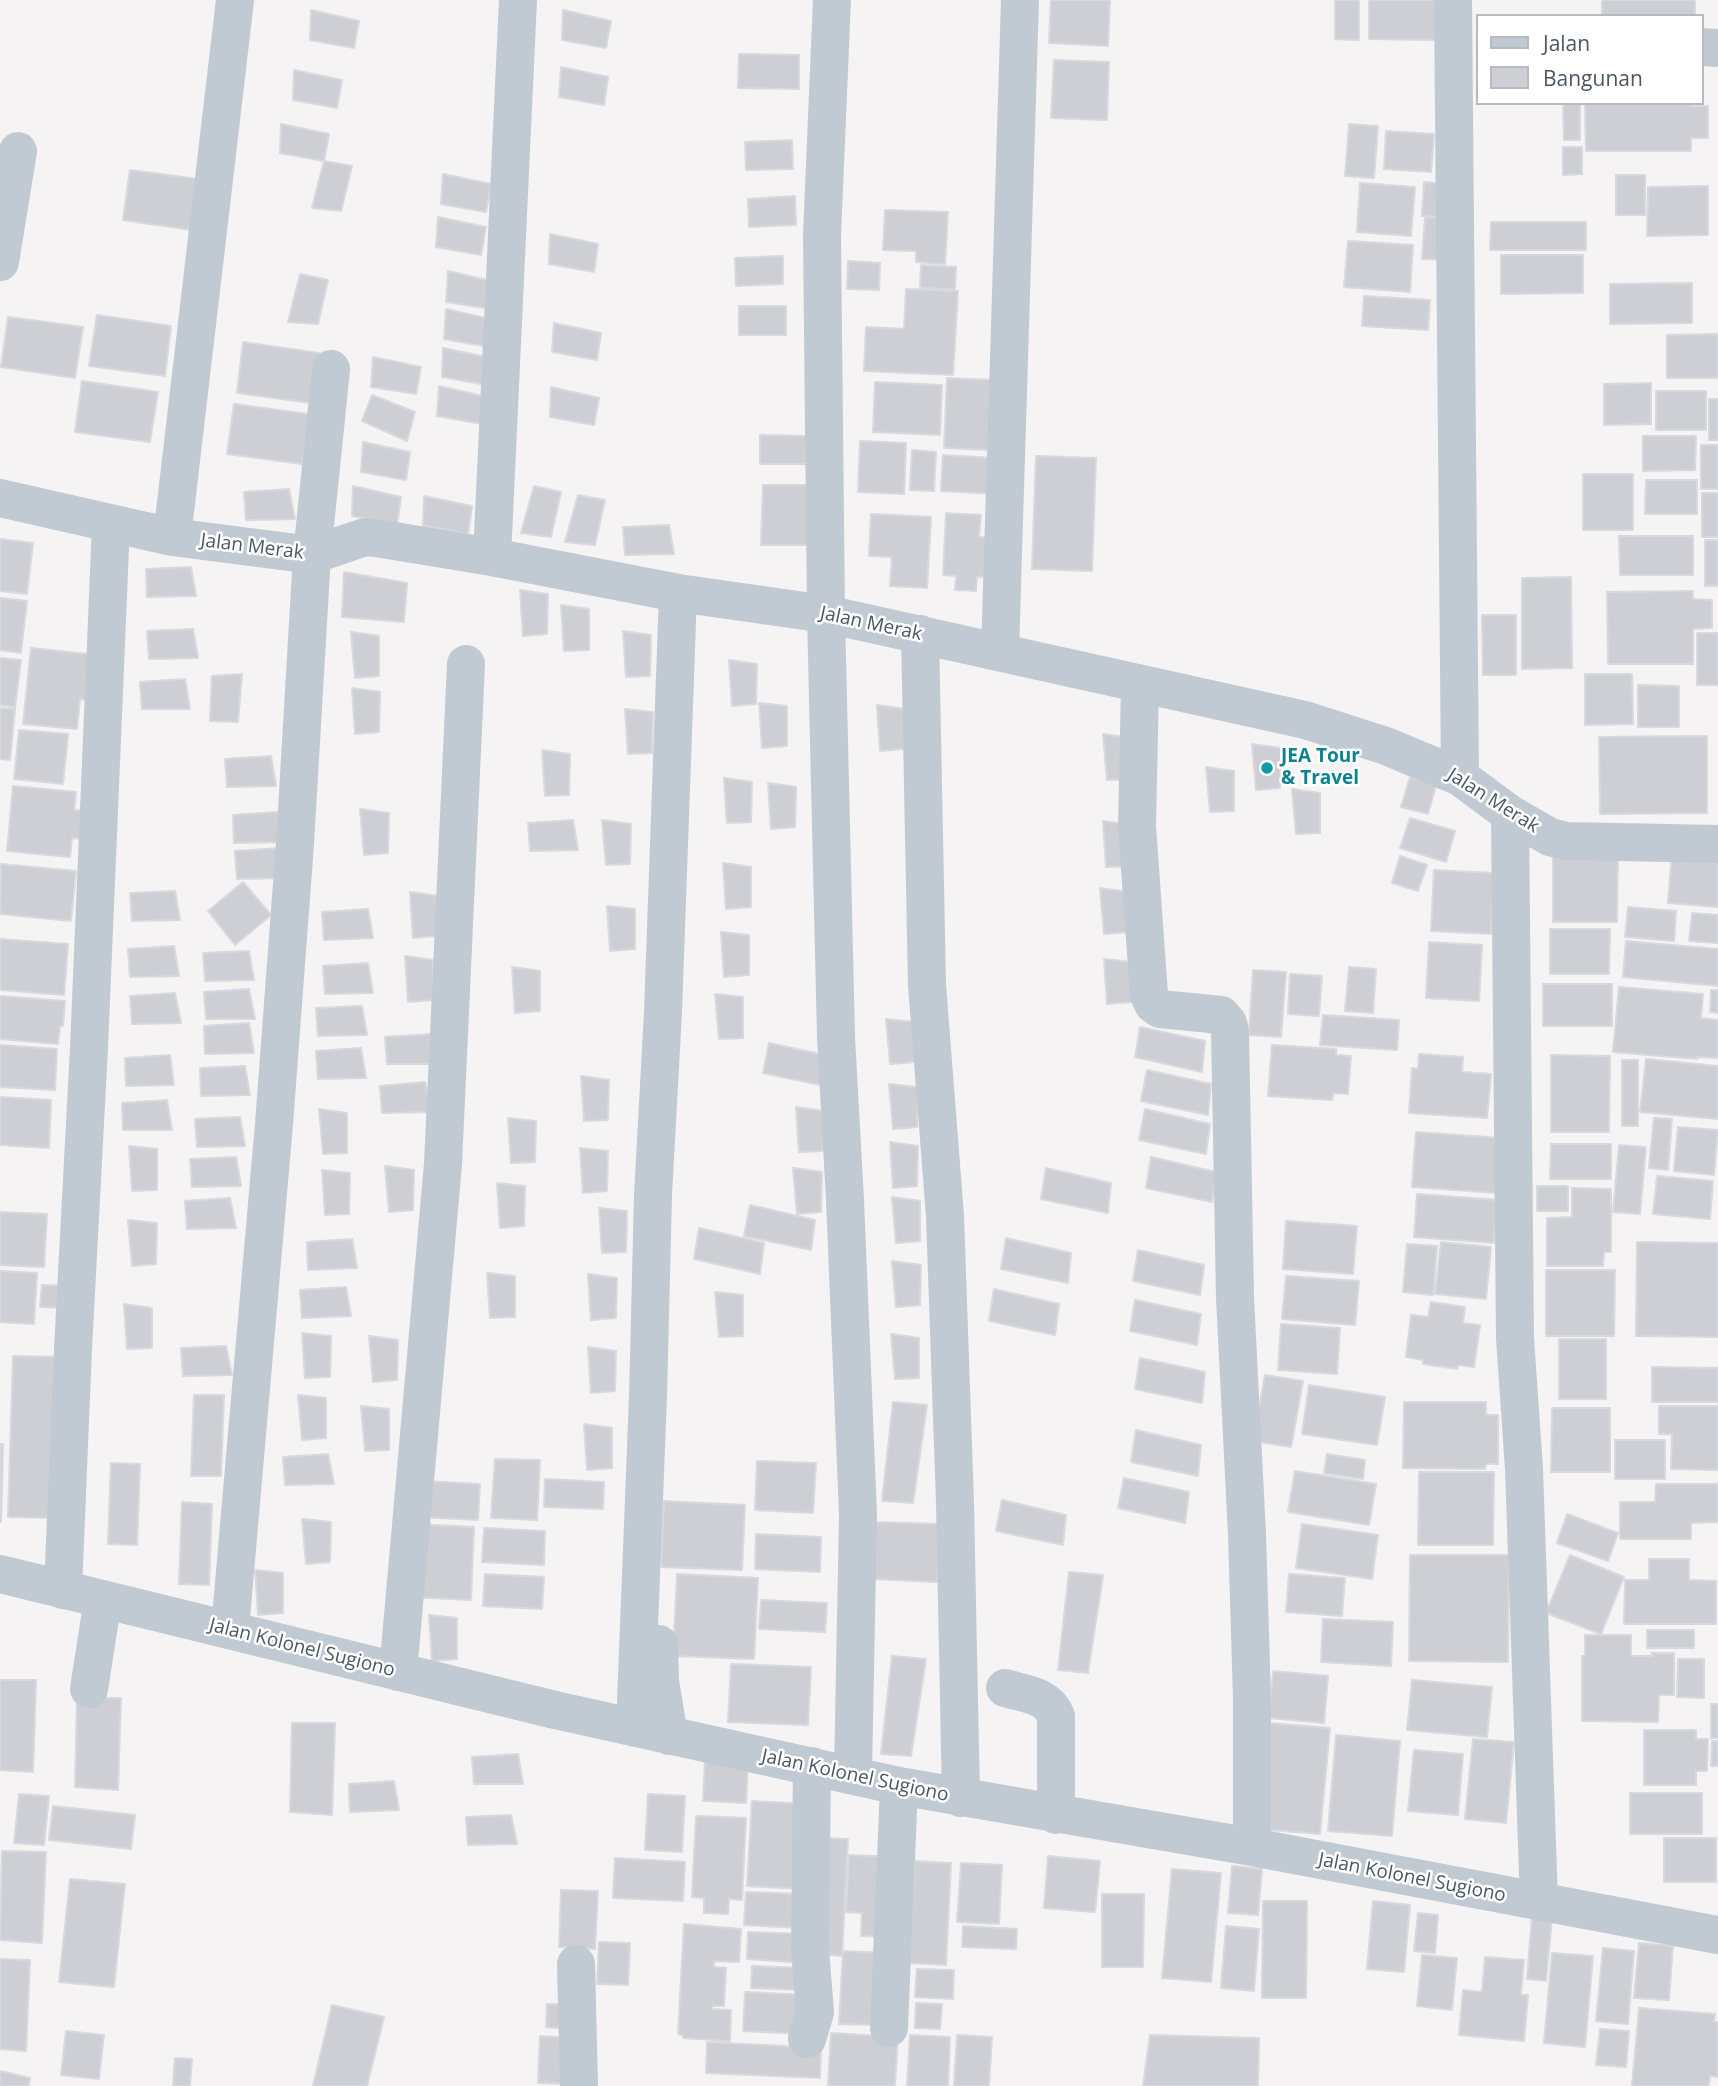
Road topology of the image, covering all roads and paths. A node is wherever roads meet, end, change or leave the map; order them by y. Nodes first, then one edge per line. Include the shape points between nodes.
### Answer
1 (235, 0) edge
2 (518, 0) edge
3 (832, 0) edge
4 (1020, 0) edge
5 (1453, 0) edge
6 (18, 151) dead end
7 (0, 262) edge
8 (331, 369) dead end
9 (0, 498) edge
10 (111, 524) junction
11 (172, 537) junction
12 (312, 555) junction
13 (492, 557) junction
14 (678, 593) junction
15 (825, 614) junction
16 (920, 634) junction
17 (1000, 652) junction
18 (466, 664) dead end
19 (1140, 684) junction
20 (1460, 777) junction
21 (1510, 814) junction
22 (1718, 844) edge
23 (0, 1574) edge
24 (63, 1590) junction
25 (663, 1595) dead end
26 (103, 1599) junction
27 (230, 1629) junction
28 (398, 1672) junction
29 (1005, 1688) dead end
30 (89, 1689) dead end
31 (652, 1732) junction
32 (812, 1766) junction
33 (853, 1775) junction
34 (899, 1786) junction
35 (961, 1798) junction
36 (1056, 1815) junction
37 (1252, 1847) junction
38 (1539, 1902) junction
39 (1718, 1935) edge
40 (576, 1964) dead end
41 (888, 2028) dead end
42 (807, 2039) dead end
43 (579, 2086) edge

1 - 11 street
2 - 13 street
3 - 15 street via 822,234
4 - 17 street
5 - 20 street
6 - 7 street
8 - 12 street
9 - 10 street, Jalan Merak
10 - 11 street, Jalan Merak
10 - 24 street
11 - 12 street, Jalan Merak
12 - 13 street, Jalan Merak via 365,537
12 - 27 street via 275,1110
13 - 14 street, Jalan Merak
14 - 15 street, Jalan Merak
14 - 31 street via 648,1397
15 - 16 street, Jalan Merak
15 - 33 street via 836,1038 858,1514
16 - 17 street, Jalan Merak
16 - 35 street via 927,985 945,1216
17 - 19 street, Jalan Merak
18 - 28 street via 443,1164
19 - 20 street, Jalan Merak via 1305,720 1386,746
19 - 37 street via 1137,826 1149,995 1160,1009 1221,1015 1230,1031 1235,1298 1251,1672
20 - 21 street, Jalan Merak
21 - 22 street, Jalan Merak via 1566,841
21 - 38 street via 1515,1338
23 - 24 street, Jalan Kolonel Sugiono
24 - 26 street, Jalan Kolonel Sugiono
25 - 31 street
26 - 27 street, Jalan Kolonel Sugiono
26 - 30 street
27 - 28 street, Jalan Kolonel Sugiono
28 - 31 street, Jalan Kolonel Sugiono
29 - 36 street via 1044,1700 1056,1716
31 - 32 street, Jalan Kolonel Sugiono
32 - 33 street, Jalan Kolonel Sugiono
32 - 42 street via 810,1949 815,2012
33 - 34 street, Jalan Kolonel Sugiono
34 - 35 street, Jalan Kolonel Sugiono
34 - 41 street
35 - 36 street, Jalan Kolonel Sugiono
36 - 37 street, Jalan Kolonel Sugiono
37 - 38 street, Jalan Kolonel Sugiono
38 - 39 street, Jalan Kolonel Sugiono
40 - 43 street

